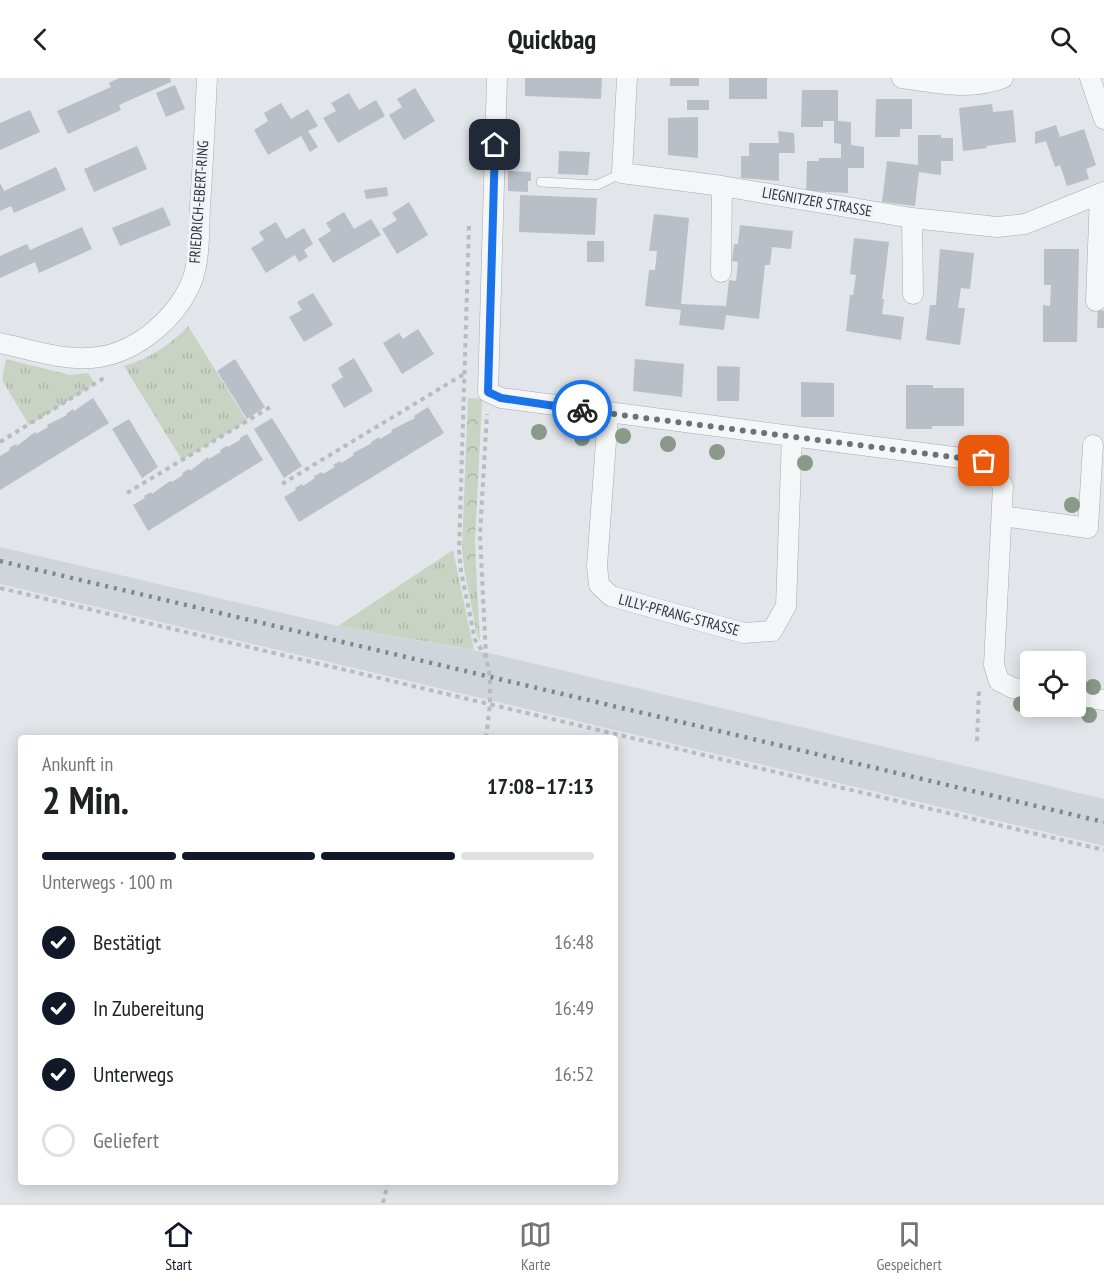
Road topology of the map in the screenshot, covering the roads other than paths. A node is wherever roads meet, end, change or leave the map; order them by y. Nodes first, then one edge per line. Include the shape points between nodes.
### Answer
1 (207, 78) edge
2 (497, 78) edge
3 (627, 78) edge
4 (902, 78) edge
5 (1003, 78) edge
6 (1090, 78) edge
7 (1104, 119) edge
8 (622, 173) junction
9 (541, 183) dead end
10 (722, 186) junction
11 (1102, 193) edge
12 (912, 218) junction
13 (721, 272) dead end
14 (913, 294) dead end
15 (1096, 301) dead end
16 (0, 343) edge
17 (608, 414) junction
18 (792, 436) junction
19 (1093, 445) dead end
20 (1002, 516) junction
21 (1096, 530) edge
22 (1020, 689) edge
23 (1086, 697) edge
24 (1104, 700) edge

1 - 16 street, FRIEDRICH-EBERT-RING via 193,278 164,323 138,343 99,357 58,357
2 - 17 street via 488,392 501,398
3 - 8 street
4 - 5 street via 960,86
6 - 7 street
8 - 9 lane via 597,185
8 - 10 street, LIEGNITZER STRASSE
10 - 12 street, LIEGNITZER STRASSE
10 - 13 street
11 - 12 street, LIEGNITZER STRASSE via 1025,224 997,227
11 - 15 street, LIEGNITZER STRASSE
12 - 14 street
17 - 18 street
17 - 18 street, LILLY-PFRANG-STRASSE via 599,585 611,596 744,633 772,631 786,606
18 - 20 street via 984,461 1003,486
19 - 21 street
20 - 21 street
20 - 22 street via 994,665 999,681
23 - 24 street

